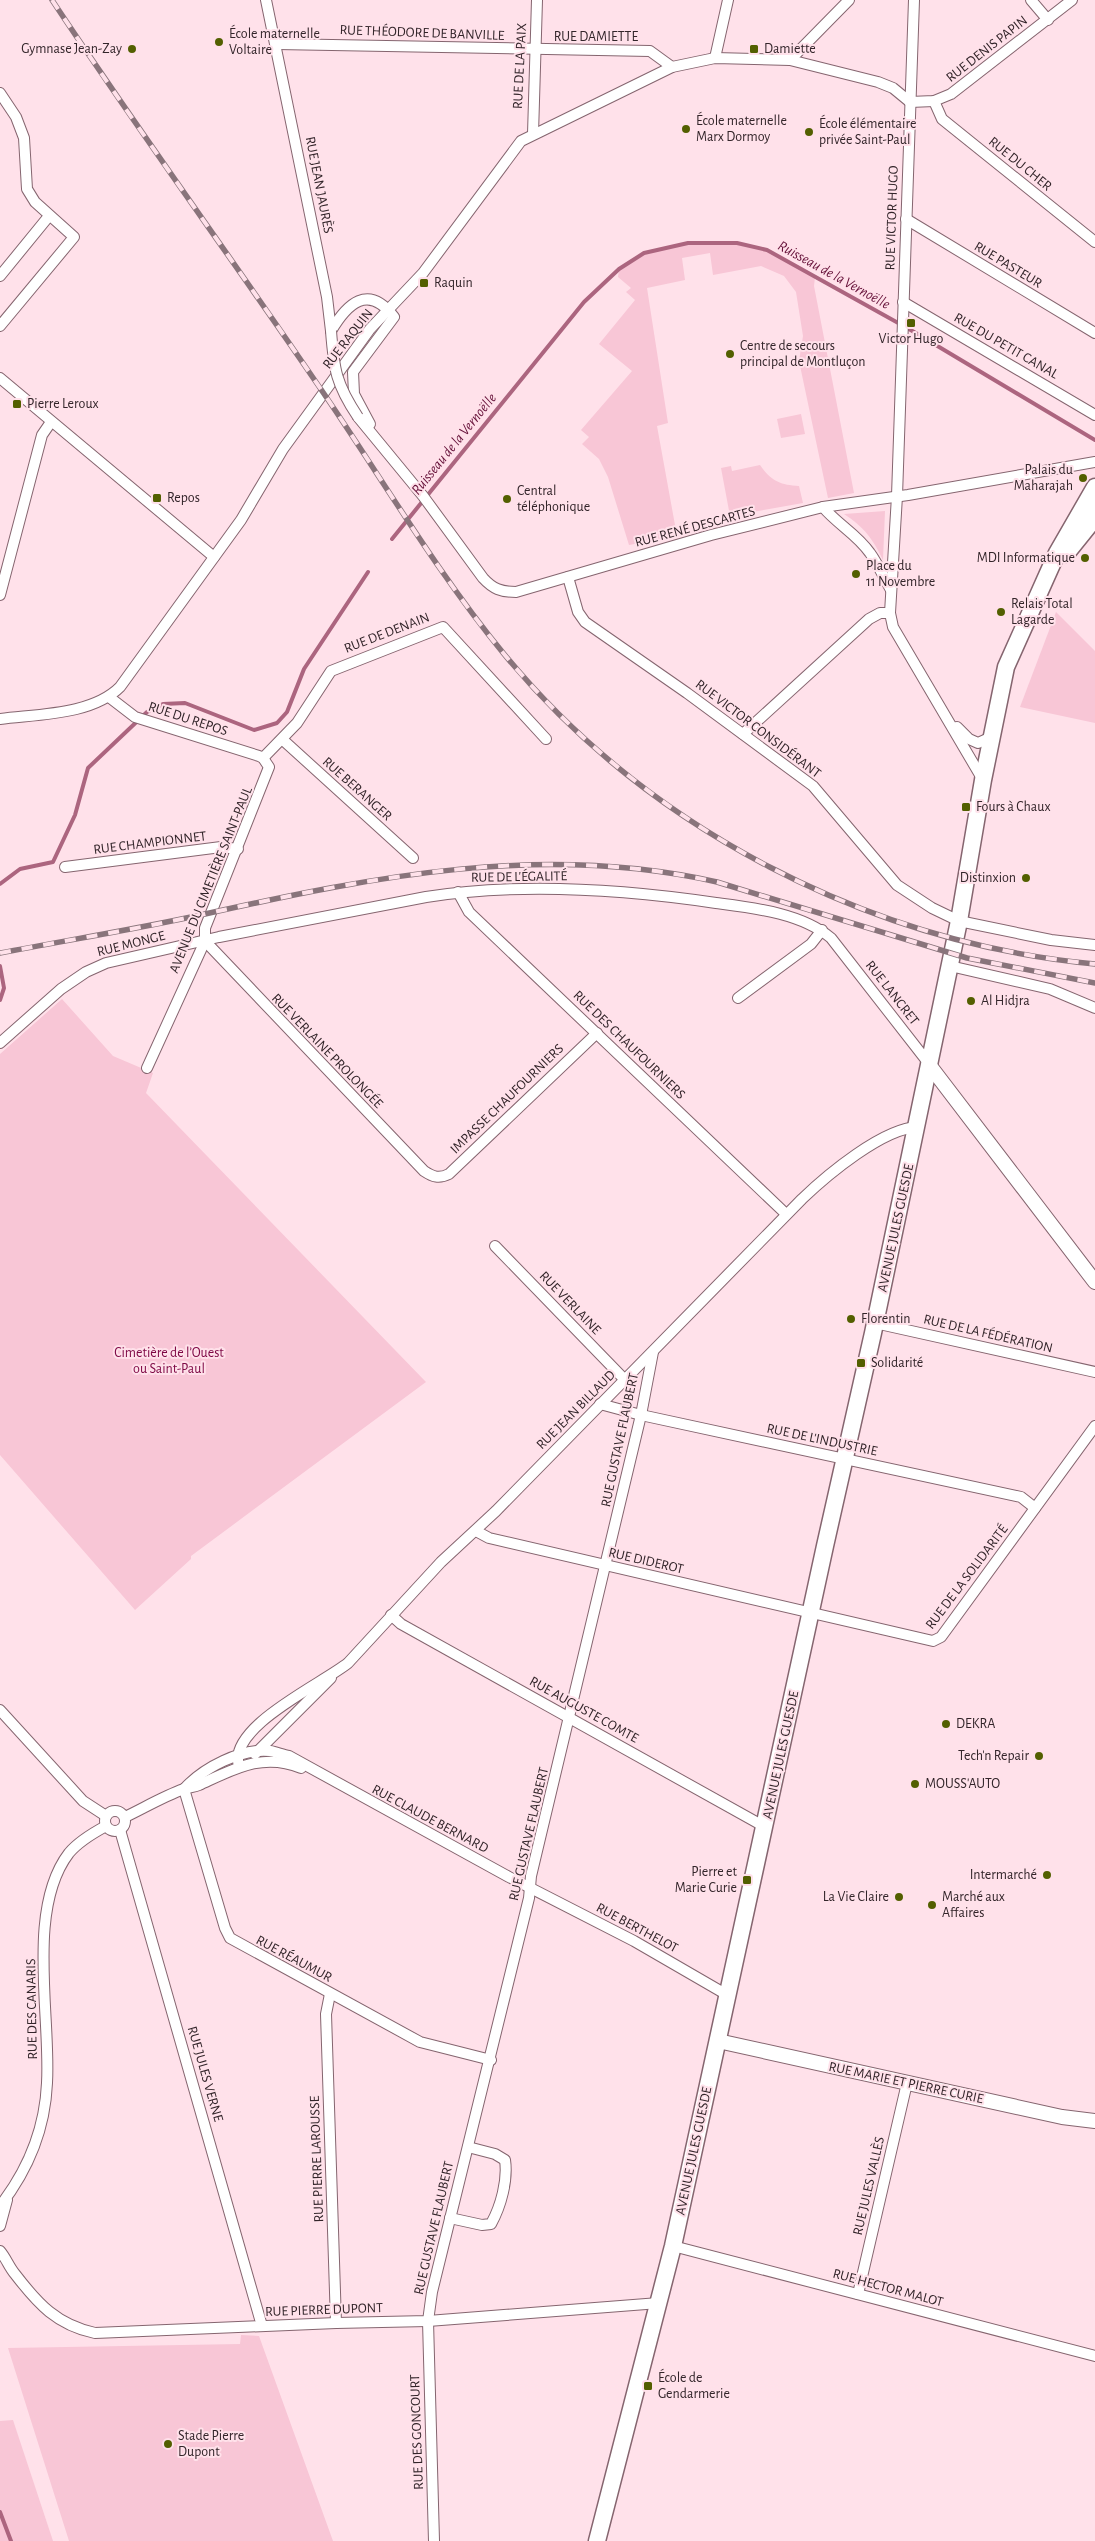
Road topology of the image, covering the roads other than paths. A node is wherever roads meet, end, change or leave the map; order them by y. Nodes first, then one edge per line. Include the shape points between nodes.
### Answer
1 (266, 0) edge
2 (537, 0) edge
3 (728, 0) edge
4 (849, 0) edge
5 (914, 0) edge
6 (1031, 0) edge
7 (1072, 0) edge
8 (1048, 20) junction
9 (277, 44) junction
10 (535, 50) junction
11 (715, 58) junction
12 (790, 60) junction
13 (672, 67) junction
14 (0, 93) edge
15 (910, 102) junction
16 (934, 102) junction
17 (533, 134) junction
18 (49, 216) junction
19 (906, 220) junction
20 (1095, 242) edge
21 (4, 265) edge
22 (0, 276) edge
23 (903, 302) junction
24 (388, 310) junction
25 (0, 326) edge
26 (331, 332) junction
27 (1095, 333) edge
28 (0, 378) edge
29 (1095, 415) edge
30 (51, 422) junction
31 (380, 443) junction
32 (1093, 465) edge
33 (1095, 487) edge
34 (897, 496) junction
35 (823, 507) junction
36 (1095, 507) edge
37 (1093, 524) edge
38 (1078, 538) junction
39 (214, 557) junction
40 (568, 577) junction
41 (1042, 586) junction
42 (891, 590) junction
43 (504, 592) joint
44 (0, 595) edge
45 (890, 612) junction
46 (109, 697) junction
47 (948, 717) junction
48 (0, 719) edge
49 (993, 733) junction
50 (743, 734) junction
51 (546, 738) dead end
52 (283, 740) junction
53 (264, 758) junction
54 (983, 780) junction
55 (238, 849) junction
56 (413, 858) dead end
57 (65, 868) dead end
58 (458, 892) junction
59 (960, 921) junction
60 (822, 930) junction
61 (831, 938) joint
62 (205, 941) junction
63 (1095, 945) edge
64 (950, 966) junction
65 (738, 998) dead end
66 (1095, 1008) edge
67 (597, 1033) junction
68 (0, 1043) edge
69 (930, 1066) junction
70 (147, 1068) dead end
71 (918, 1127) junction
72 (433, 1176) joint
73 (786, 1214) junction
74 (495, 1246) dead end
75 (1095, 1282) edge
76 (875, 1322) junction
77 (653, 1352) junction
78 (1095, 1372) edge
79 (625, 1380) junction
80 (600, 1404) junction
81 (641, 1415) junction
82 (1095, 1426) edge
83 (846, 1459) junction
84 (1035, 1508) junction
85 (476, 1531) junction
86 (606, 1566) junction
87 (811, 1613) junction
88 (390, 1615) junction
89 (333, 1675) junction
90 (0, 1710) edge
91 (570, 1718) junction
92 (277, 1732) junction
93 (257, 1752) junction
94 (289, 1756) junction
95 (241, 1762) junction
96 (317, 1772) junction
97 (184, 1789) junction
98 (125, 1817) junction
99 (106, 1821) junction
100 (765, 1826) junction
101 (120, 1830) junction
102 (530, 1888) junction
103 (330, 1994) junction
104 (729, 1996) junction
105 (718, 2041) junction
106 (490, 2060) junction
107 (907, 2083) junction
108 (1095, 2121) edge
109 (468, 2147) junction
110 (10, 2194) junction
111 (0, 2206) edge
112 (450, 2218) junction
113 (0, 2226) edge
114 (673, 2246) junction
115 (0, 2251) edge
116 (0, 2266) edge
117 (13, 2272) junction
118 (858, 2294) junction
119 (659, 2303) junction
120 (428, 2321) junction
121 (336, 2323) junction
122 (262, 2326) junction
123 (1095, 2356) edge
124 (434, 2541) edge
125 (597, 2541) edge

1 - 9 street, RUE JEAN JAURÈS
2 - 10 street, RUE DE LA PAIX
3 - 11 street
4 - 12 street
5 - 15 street, RUE VICTOR HUGO
6 - 8 street
7 - 8 street, RUE DENIS PAPIN
8 - 16 street, RUE DENIS PAPIN via 951,94
9 - 10 street, RUE THÉODORE DE BANVILLE
9 - 26 street, RUE JEAN JAURÈS via 327,297
10 - 13 street, RUE DAMIETTE via 650,51
10 - 17 street, RUE DE LA PAIX
11 - 12 street
11 - 13 street
12 - 15 street via 878,82 893,88
13 - 17 street, RUE RAQUIN
14 - 18 street via 16,117 24,138 27,189
15 - 16 street, RUE DENIS PAPIN
15 - 19 street, RUE VICTOR HUGO
16 - 20 street, RUE DU CHER via 942,119
17 - 24 street, RUE RAQUIN via 521,142 423,273
18 - 21 street
18 - 25 street via 74,237
19 - 23 street, RUE VICTOR HUGO
19 - 27 street, RUE PASTEUR
21 - 22 street
23 - 29 street, RUE DU PETIT CANAL
23 - 34 street, RUE VICTOR HUGO
24 - 26 street via 374,299 353,303
24 - 31 street, RUE JEAN JAURÈS via 394,317 353,372 354,394
24 - 39 street, RUE RAQUIN via 370,329 283,448 241,520
26 - 31 street, RUE JEAN JAURÈS, bridge via 334,365 342,393
28 - 30 street
30 - 39 street
30 - 44 street via 42,435
31 - 43 street, RUE JEAN JAURÈS via 483,578 492,588
32 - 34 street, RUE RENÉ DESCARTES
33 - 41 main road
34 - 35 street, RUE RENÉ DESCARTES
34 - 42 street
35 - 40 street, RUE RENÉ DESCARTES via 711,535
35 - 42 street via 870,552
36 - 38 street via 1081,526
37 - 38 main road
38 - 41 main road
39 - 46 street, RUE RAQUIN via 120,687
40 - 43 street, RUE RENÉ DESCARTES via 516,592
40 - 50 street, RUE VICTOR CONSIDÉRANT via 578,612 586,622
41 - 49 main road, AVENUE JULES GUESDE via 1006,667
42 - 45 street
45 - 47 street via 892,627
45 - 50 street via 869,619
46 - 48 street via 92,706
46 - 53 street, RUE DU REPOS via 139,718
47 - 49 street via 969,740 981,742
47 - 54 street
49 - 54 main road, AVENUE JULES GUESDE
50 - 59 street, RUE VICTOR CONSIDÉRANT via 813,786 897,885 932,908
51 - 52 street, RUE DE DENAIN via 443,626 331,671
52 - 53 street, RUE DE DENAIN
52 - 56 street, RUE BERANGER
53 - 55 street, AVENUE DU CIMETIÈRE SAINT-PAUL via 269,766 268,773
54 - 59 main road, AVENUE JULES GUESDE
55 - 57 street, RUE CHAMPIONNET via 221,847
55 - 62 street, AVENUE DU CIMETIÈRE SAINT-PAUL via 205,928
58 - 60 street, RUE DE L'ÉGALITÉ via 553,889 641,894 748,908
58 - 62 street, RUE DE L'ÉGALITÉ
58 - 67 street, RUE DES CHAUFOURNIERS via 469,912
59 - 63 street, RUE VICTOR CONSIDÉRANT via 1059,942
59 - 64 main road, AVENUE JULES GUESDE
60 - 61 street, RUE DE L'ÉGALITÉ
60 - 65 street via 811,944
61 - 69 street, RUE LANCRET
62 - 68 street, RUE MONGE via 106,963 86,972 61,989
62 - 70 street, AVENUE DU CIMETIÈRE SAINT-PAUL
62 - 72 street, RUE VERLAINE PROLONGÉE via 424,1172
64 - 66 street via 1050,989
64 - 69 main road, AVENUE JULES GUESDE
67 - 72 street, IMPASSE CHAUFOURNIERS via 449,1174 441,1178
67 - 73 street, RUE DES CHAUFOURNIERS
69 - 71 main road, AVENUE JULES GUESDE
69 - 75 street
71 - 73 street, RUE JEAN BILLAUD via 892,1132 824,1177
71 - 76 main road, AVENUE JULES GUESDE
73 - 77 street, RUE JEAN BILLAUD
74 - 79 street, RUE VERLAINE
76 - 78 street, RUE DE LA FÉDÉRATION
76 - 83 main road, AVENUE JULES GUESDE
77 - 79 street, RUE JEAN BILLAUD
77 - 81 street, RUE GUSTAVE FLAUBERT
79 - 80 street, RUE JEAN BILLAUD
80 - 81 street, RUE DE L'INDUSTRIE
80 - 85 street, RUE JEAN BILLAUD
81 - 83 street, RUE DE L'INDUSTRIE
81 - 86 street, RUE GUSTAVE FLAUBERT
82 - 84 street, RUE DE LA SOLIDARITÉ
83 - 84 street, RUE DE L'INDUSTRIE via 1021,1498
83 - 87 main road, AVENUE JULES GUESDE
84 - 87 street, RUE DE LA SOLIDARITÉ via 938,1640 932,1642
85 - 86 street, RUE DIDEROT via 489,1538
85 - 88 street, RUE JEAN BILLAUD
86 - 87 street, RUE DIDEROT
86 - 91 street, RUE GUSTAVE FLAUBERT
87 - 100 main road, AVENUE JULES GUESDE
88 - 89 street, RUE JEAN BILLAUD via 369,1641
88 - 91 street, RUE AUGUSTE COMTE
89 - 92 street
89 - 95 street via 263,1720 238,1749
90 - 99 street via 83,1801
91 - 100 street, RUE AUGUSTE COMTE
91 - 102 street, RUE GUSTAVE FLAUBERT
92 - 93 street
92 - 94 street via 279,1746
93 - 94 street via 270,1751
93 - 95 street
94 - 96 street
95 - 96 street via 274,1761
95 - 97 street via 192,1780
96 - 102 street, RUE CLAUDE BERNARD
97 - 98 street
97 - 103 street, RUE RÉAUMUR via 224,1928 230,1938
98 - 99 street via 118,1811 111,1812
98 - 101 street
99 - 101 street via 114,1831
99 - 110 street, RUE DES CANARIS via 70,1852 57,1872 47,1902 44,1930 47,2083 44,2113 36,2144
100 - 104 main road, AVENUE JULES GUESDE
101 - 122 street, RUE JULES VERNE
102 - 104 street, RUE BERTHELOT via 634,1941
102 - 106 street, RUE GUSTAVE FLAUBERT
103 - 106 street, RUE RÉAUMUR via 420,2042
103 - 121 street, RUE PIERRE LAROUSSE via 326,2014
104 - 105 main road, AVENUE JULES GUESDE
105 - 107 street, RUE MARIE ET PIERRE CURIE
105 - 114 main road, AVENUE JULES GUESDE
106 - 109 street, RUE GUSTAVE FLAUBERT
107 - 108 street, RUE MARIE ET PIERRE CURIE via 1062,2117
107 - 118 street, RUE JULES VALLÈS
109 - 112 street, RUE GUSTAVE FLAUBERT
109 - 112 street via 506,2160 507,2173 491,2224
110 - 111 street, RUE DES CANARIS
110 - 113 street
112 - 120 street, RUE GUSTAVE FLAUBERT
114 - 118 street, RUE HECTOR MALOT
114 - 119 main road, AVENUE JULES GUESDE
115 - 117 street, RUE PIERRE DUPONT
116 - 117 street
117 - 122 street, RUE PIERRE DUPONT via 50,2314 77,2329 95,2333
118 - 123 street, RUE HECTOR MALOT
119 - 120 street, RUE PIERRE DUPONT
119 - 125 main road, AVENUE JULES GUESDE
120 - 121 street, RUE PIERRE DUPONT
120 - 124 street, RUE DES GONCOURT
121 - 122 street, RUE PIERRE DUPONT

